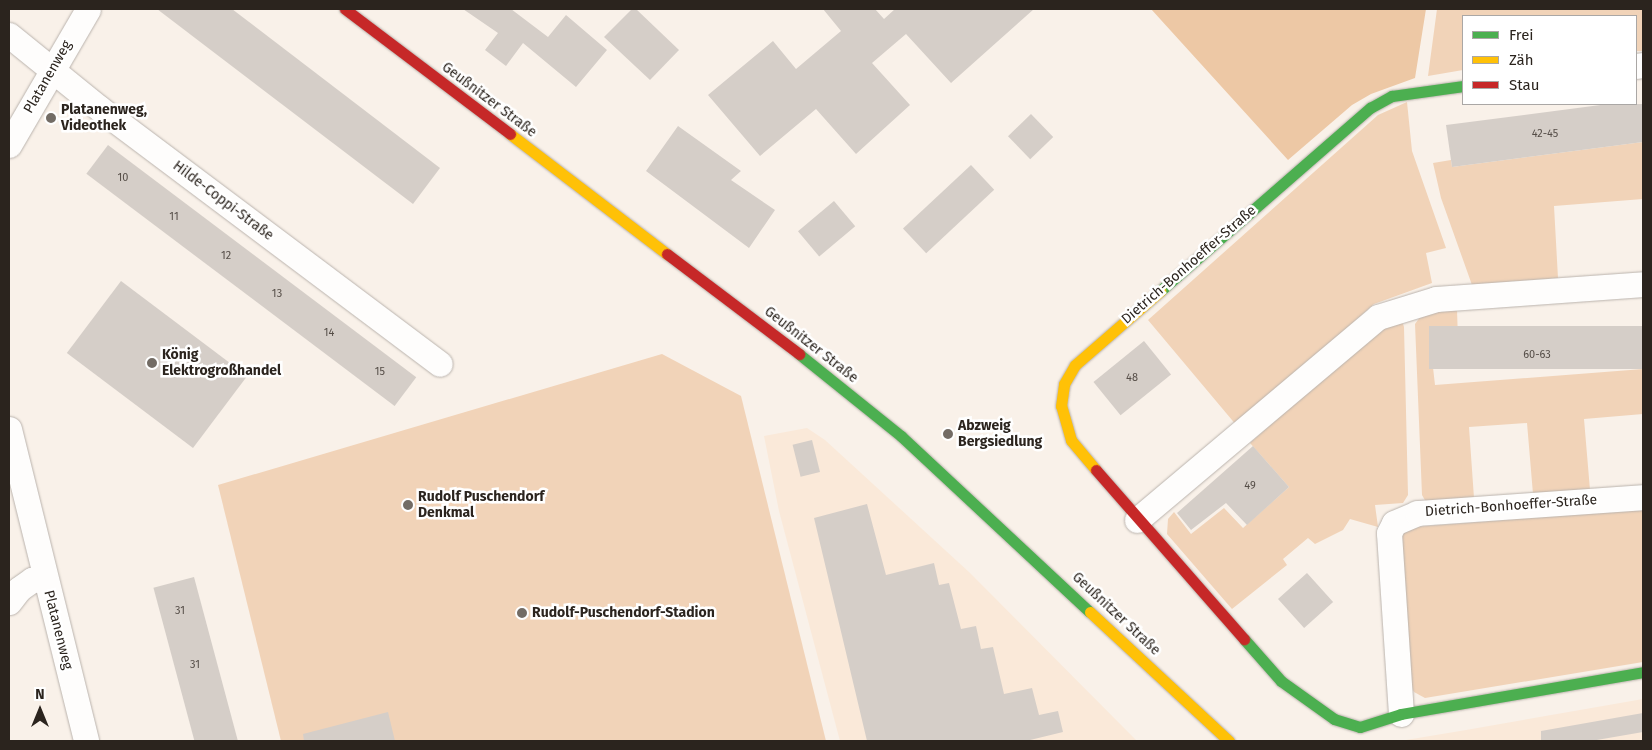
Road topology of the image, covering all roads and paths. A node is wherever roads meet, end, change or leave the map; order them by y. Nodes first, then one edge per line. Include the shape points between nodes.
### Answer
1 (88, 9) edge
2 (345, 9) edge
3 (9, 35) edge
4 (51, 71) junction
5 (1462, 86) edge
6 (9, 145) edge
7 (1643, 284) edge
8 (440, 364) dead end
9 (10, 442) edge
10 (1643, 497) edge
11 (1138, 520) junction
12 (44, 577) junction
13 (14, 596) edge
14 (1643, 672) edge
15 (1401, 714) junction
16 (86, 741) edge
17 (1229, 741) edge

1 - 4 street, Platanenweg
2 - 17 street, Geußnitzer Straße via 789,346 901,436
3 - 4 street, Hilde-Coppi-Straße
4 - 6 street, Platanenweg
4 - 8 street, Hilde-Coppi-Straße
5 - 11 street, Dietrich-Bonhoeffer-Straße via 1392,96 1370,108 1074,365 1064,384 1060,406 1071,440
7 - 11 street via 1436,299 1378,317
9 - 12 street, Platanenweg
10 - 15 street, Dietrich-Bonhoeffer-Straße via 1417,513 1394,523 1389,533
11 - 15 street, Dietrich-Bonhoeffer-Straße via 1281,681 1306,701 1334,719 1360,726
12 - 13 street, Platanenweg via 32,580
12 - 16 street, Platanenweg
14 - 15 street, Dietrich-Bonhoeffer-Straße

